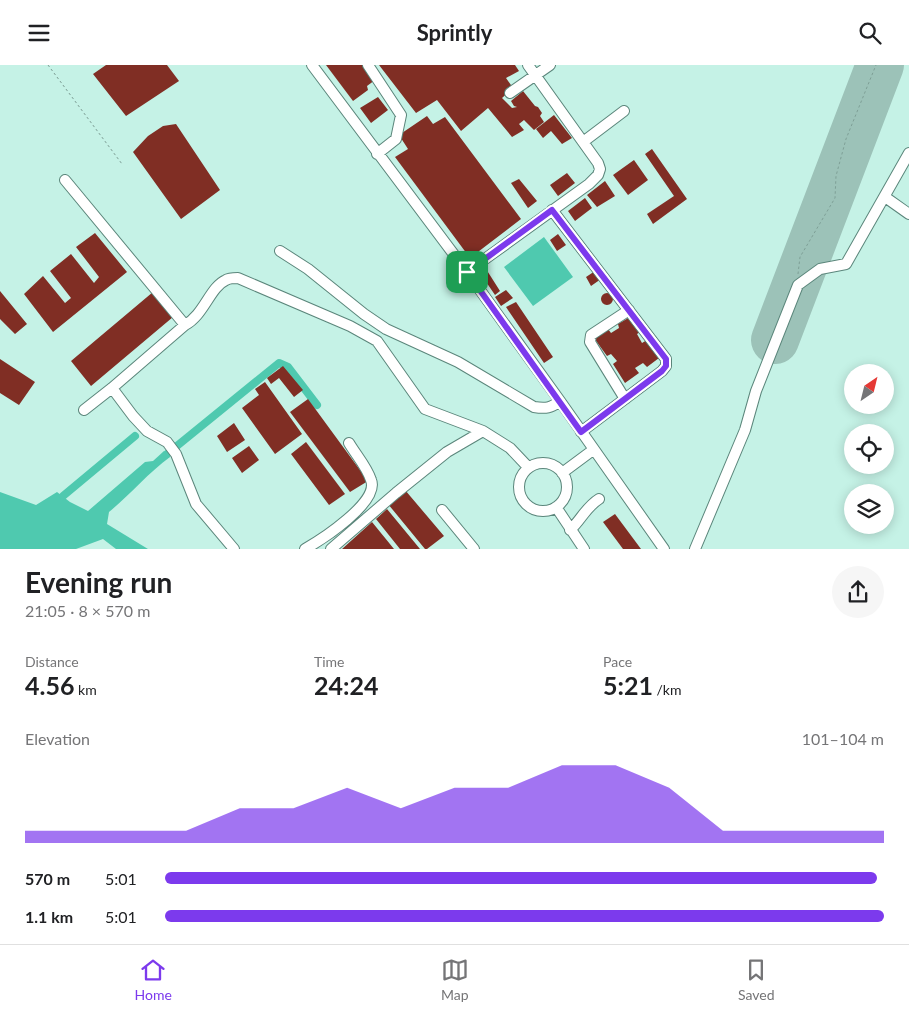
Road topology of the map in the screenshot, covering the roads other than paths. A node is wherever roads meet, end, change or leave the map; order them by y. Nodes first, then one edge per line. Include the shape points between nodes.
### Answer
1 (312, 65) edge
2 (368, 65) edge
3 (528, 65) edge
4 (550, 65) edge
5 (536, 76) junction
6 (510, 93) dead end
7 (624, 111) dead end
8 (583, 142) junction
9 (909, 153) edge
10 (377, 154) junction
11 (65, 180) dead end
12 (885, 197) junction
13 (552, 210) junction
14 (909, 214) edge
15 (280, 251) dead end
16 (467, 272) junction
17 (629, 310) junction
18 (185, 325) junction
19 (112, 388) junction
20 (625, 399) junction
21 (560, 401) junction
22 (84, 410) dead end
23 (483, 431) junction
24 (581, 432) junction
25 (348, 443) dead end
26 (593, 450) junction
27 (528, 467) junction
28 (562, 473) junction
29 (599, 499) dead end
30 (556, 507) junction
31 (442, 510) dead end
32 (570, 530) junction
33 (234, 549) edge
34 (304, 549) edge
35 (331, 549) edge
36 (474, 549) edge
37 (584, 549) edge
38 (664, 549) edge
39 (696, 549) edge

1 - 10 street
2 - 10 street via 401,115 396,139
3 - 5 street
4 - 5 street
5 - 6 street
5 - 8 street
7 - 8 street
8 - 13 street via 598,163 598,175
9 - 12 street
10 - 16 street
11 - 18 street
12 - 14 street
12 - 39 street via 846,264 820,269 798,285 756,391 745,430
13 - 16 street
13 - 17 street
15 - 21 street via 386,329 458,362 534,407 545,409
16 - 21 street
17 - 20 street via 589,338
17 - 20 street via 666,359 666,366
18 - 19 street
18 - 23 street via 194,320 226,279 238,278 350,326 377,341 426,409
19 - 22 street
19 - 33 street via 147,431 167,442 176,454 196,504
20 - 24 street
21 - 24 street
23 - 27 street via 510,448
23 - 35 street via 447,452
24 - 26 street
25 - 34 street via 372,481 371,491 336,530
26 - 28 street
26 - 38 street
27 - 28 street via 544,462
27 - 30 street via 519,481 520,497 532,509 548,511
28 - 30 street via 567,482 566,496
29 - 32 street
30 - 32 street
31 - 36 street
32 - 37 street

